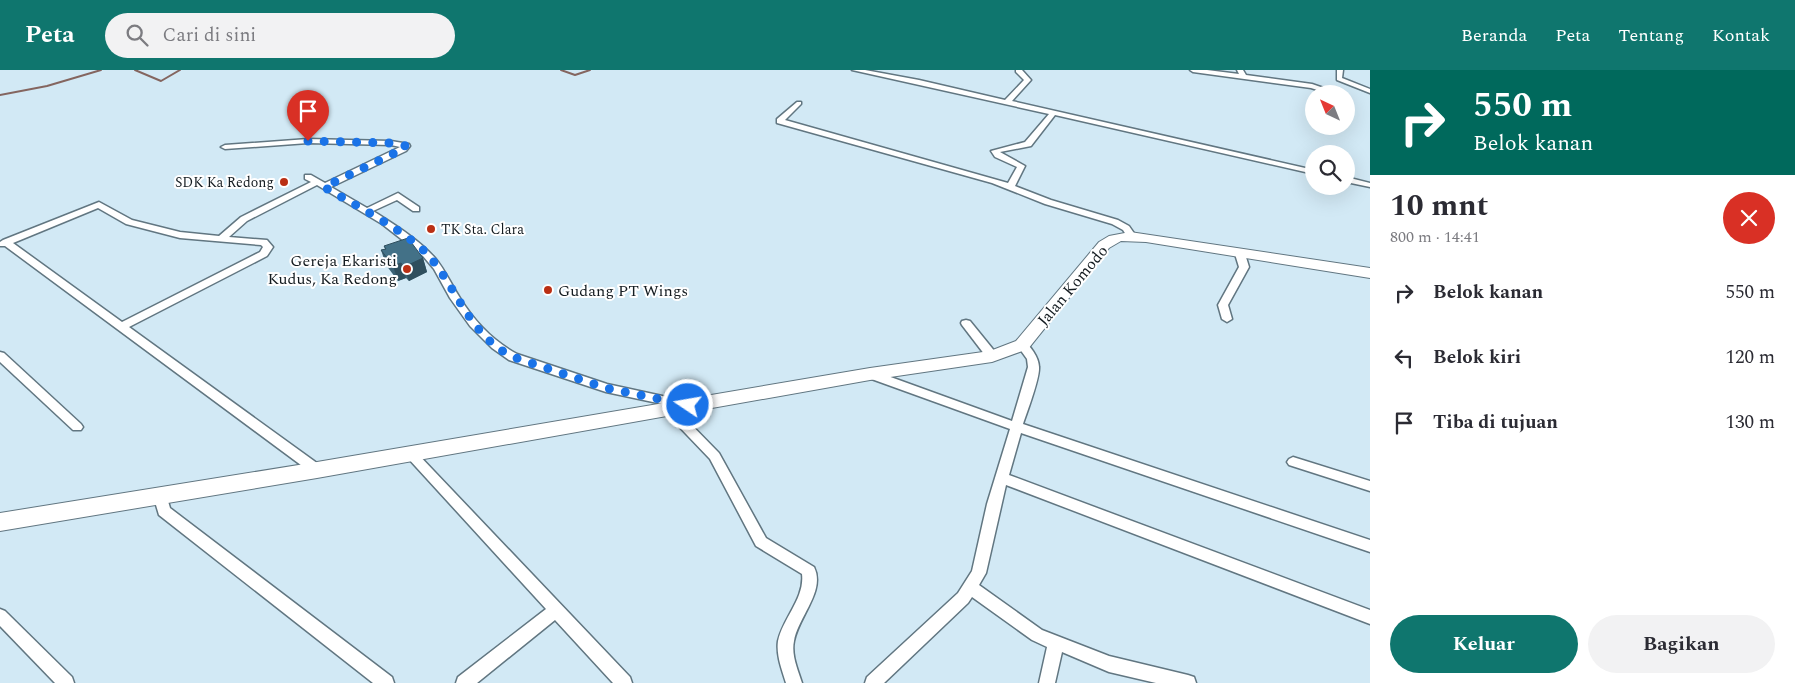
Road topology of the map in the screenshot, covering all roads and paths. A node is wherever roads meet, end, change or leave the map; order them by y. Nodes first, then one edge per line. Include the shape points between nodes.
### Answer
1 (855, 70) edge
2 (1019, 70) edge
3 (1193, 70) edge
4 (1240, 70) edge
5 (1340, 70) edge
6 (1244, 77) junction
7 (1305, 85) edge
8 (1344, 85) edge
9 (1370, 91) edge
10 (1355, 92) edge
11 (1007, 102) junction
12 (799, 103) dead end
13 (1053, 113) junction
14 (225, 147) dead end
15 (1305, 170) edge
16 (1355, 181) edge
17 (316, 182) junction
18 (1370, 185) edge
19 (1010, 187) junction
20 (416, 209) dead end
21 (365, 212) junction
22 (1131, 236) junction
23 (223, 238) junction
24 (3, 244) edge
25 (1240, 254) junction
26 (1370, 273) edge
27 (1227, 319) dead end
28 (966, 323) dead end
29 (121, 327) junction
30 (1022, 345) junction
31 (0, 356) edge
32 (992, 356) junction
33 (870, 374) junction
34 (688, 405) junction
35 (669, 409) junction
36 (77, 427) dead end
37 (1017, 427) junction
38 (410, 453) junction
39 (1293, 462) dead end
40 (317, 470) junction
41 (1002, 478) junction
42 (1370, 486) edge
43 (160, 495) junction
44 (0, 522) edge
45 (1370, 546) edge
46 (971, 588) junction
47 (556, 610) junction
48 (0, 616) edge
49 (1370, 617) edge
50 (1056, 643) junction
51 (66, 683) edge
52 (386, 683) edge
53 (464, 683) edge
54 (624, 683) edge
55 (794, 683) edge
56 (873, 683) edge
57 (1048, 683) edge
58 (1188, 683) edge

1 - 11 street
2 - 11 street via 1028,79
3 - 6 street
4 - 6 street
5 - 8 street via 1339,79
6 - 7 street
9 - 10 street
11 - 13 street
12 - 19 street via 780,121
13 - 15 street
13 - 19 street via 1028,144 995,151 1022,166
14 - 17 street via 308,141 406,146
16 - 18 street
17 - 21 street
17 - 23 street via 237,224
19 - 22 street via 1115,222 1124,226
20 - 21 street via 398,196
21 - 34 street via 428,255 456,299 498,350 606,388
22 - 25 highway, Jalan Komodo
22 - 30 highway, Jalan Komodo via 1114,238 1104,245
23 - 24 street via 180,234 129,222 99,205
23 - 29 street via 264,242 268,247 264,254
24 - 29 street
25 - 26 highway, Jalan Komodo
25 - 27 street via 1244,267 1223,306
28 - 32 street
29 - 40 street
30 - 32 highway
30 - 37 street via 1032,358 1034,367
31 - 36 street
32 - 33 highway
33 - 34 highway
33 - 37 street
34 - 35 highway
35 - 38 highway
35 - 55 street via 715,456 761,542 809,572 809,583 786,640 787,661
37 - 41 street
37 - 45 street
38 - 40 highway
38 - 47 street
39 - 42 street
40 - 43 highway
41 - 46 street via 979,573
41 - 49 street
43 - 44 highway
43 - 52 street via 164,511
46 - 50 street via 1030,631
46 - 56 street
47 - 53 street
47 - 54 street
48 - 51 street
50 - 57 street
50 - 58 street via 1109,664

